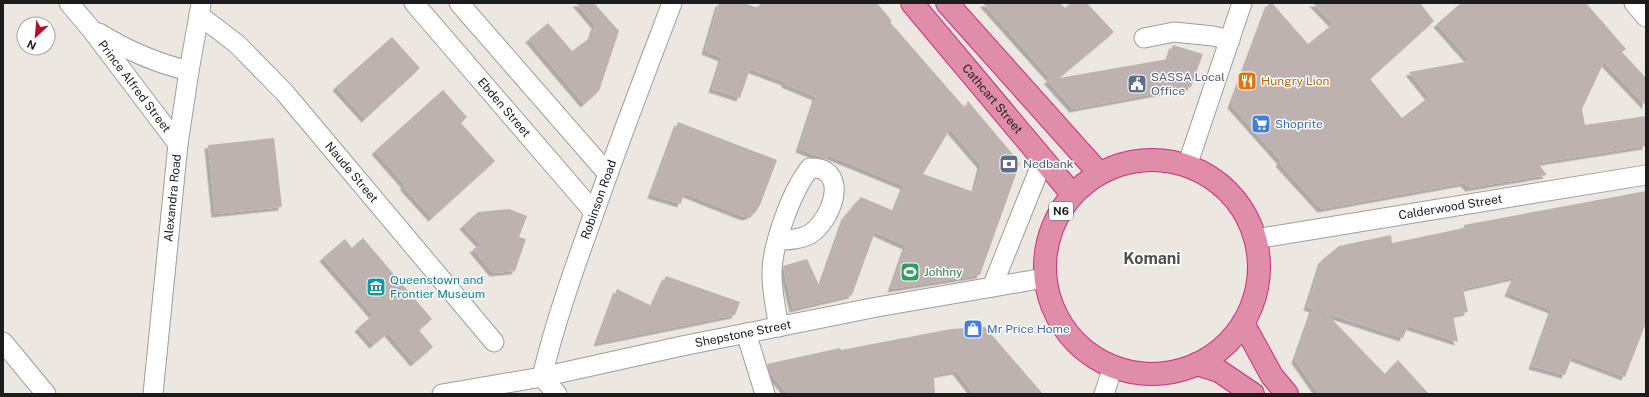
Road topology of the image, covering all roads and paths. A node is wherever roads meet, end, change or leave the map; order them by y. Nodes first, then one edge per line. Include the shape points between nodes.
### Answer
1 (69, 3) edge
2 (414, 3) edge
3 (459, 3) edge
4 (672, 3) edge
5 (912, 3) edge
6 (947, 3) edge
7 (1242, 3) edge
8 (1634, 3) edge
9 (200, 9) edge
10 (1646, 17) edge
11 (91, 28) junction
12 (1144, 38) dead end
13 (1230, 40) junction
14 (189, 71) junction
15 (178, 144) junction
16 (1043, 160) junction
17 (1187, 166) junction
18 (1099, 173) junction
19 (608, 174) junction
20 (1646, 175) edge
21 (1072, 194) junction
22 (594, 212) junction
23 (1255, 239) junction
24 (778, 240) dead end
25 (1045, 278) junction
26 (992, 287) junction
27 (1243, 323) junction
28 (779, 327) junction
29 (746, 333) junction
30 (3, 342) edge
31 (494, 342) dead end
32 (1197, 364) junction
33 (1113, 367) junction
34 (542, 377) junction
35 (46, 394) edge
36 (153, 394) edge
37 (442, 394) edge
38 (557, 394) edge
39 (765, 394) edge
40 (1104, 394) edge
41 (1253, 394) edge
42 (1287, 394) edge

1 - 11 street, Prince Alfred Street
2 - 22 street, Ebden Street
3 - 19 street
4 - 19 street, Robinson Road
5 - 16 highway, Cathcart Street / N6
6 - 18 highway
7 - 13 street
8 - 10 street
9 - 14 street, Alexandra Road
9 - 31 street, Naude Street via 285,93
11 - 14 street, Prince Alfred Street via 145,58
11 - 15 street, Prince Alfred Street
12 - 13 street via 1174,32
13 - 17 street
14 - 15 street, Alexandra Road
15 - 36 street, Alexandra Road
16 - 21 highway, Cathcart Street / N6
16 - 26 street
17 - 18 highway, N6 via 1142,160
17 - 23 highway, N6 via 1217,182 1241,207
18 - 21 highway, N6
19 - 22 street, Robinson Road
20 - 23 street, Calderwood Street
21 - 25 highway, N6 via 1055,219 1048,240
22 - 34 street, Robinson Road via 563,299
23 - 27 highway, N6 via 1259,268 1255,297
24 - 28 street via 773,256 772,274
25 - 26 street, Shepstone Street
25 - 33 highway, N6 via 1052,306 1066,332 1087,352
26 - 28 street, Shepstone Street
27 - 32 highway, N6 via 1223,347
27 - 42 highway via 1272,376
28 - 29 street, Shepstone Street
29 - 34 street, Shepstone Street
29 - 39 street
30 - 35 street
32 - 33 highway, N6 via 1169,372 1141,373
32 - 41 highway via 1219,370
33 - 40 street
34 - 37 street, Shepstone Street
34 - 38 street

